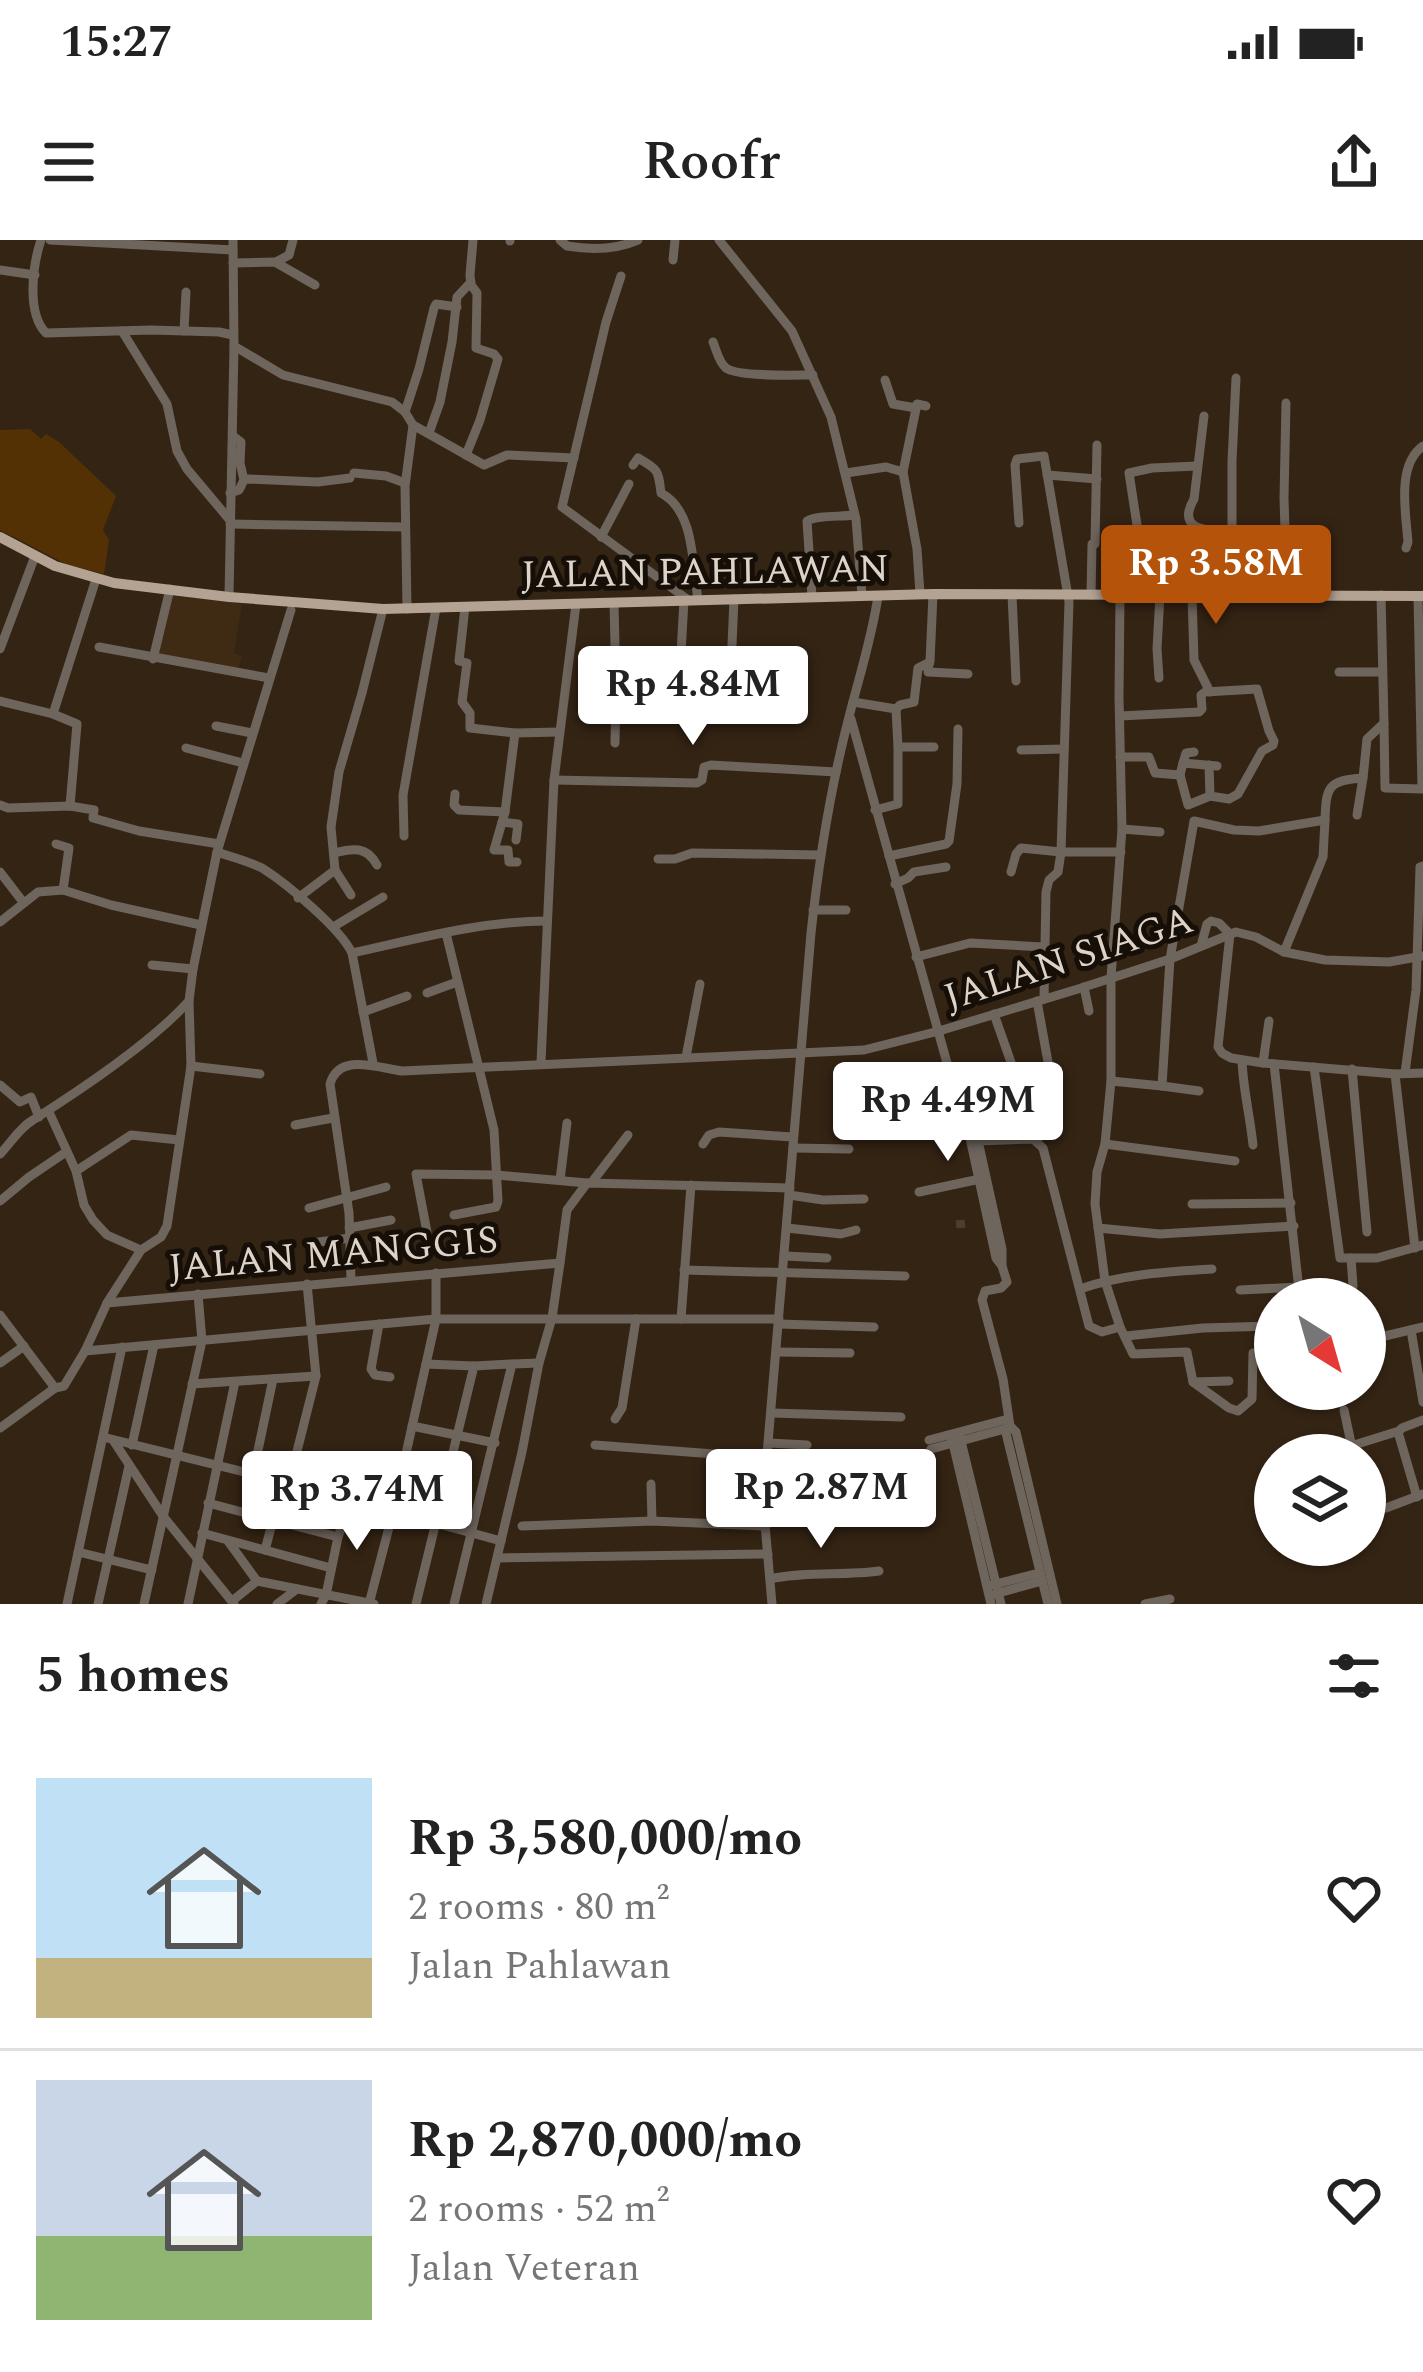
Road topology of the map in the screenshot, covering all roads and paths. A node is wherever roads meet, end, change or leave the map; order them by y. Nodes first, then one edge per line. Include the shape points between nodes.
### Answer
1 (43, 240) edge
2 (293, 240) edge
3 (473, 240) edge
4 (560, 240) edge
5 (638, 240) edge
6 (675, 240) edge
7 (719, 240) edge
8 (233, 251) edge
9 (673, 260) dead end
10 (275, 262) junction
11 (0, 270) edge
12 (35, 275) junction
13 (621, 276) dead end
14 (471, 282) junction
15 (315, 285) dead end
16 (185, 292) dead end
17 (457, 307) junction
18 (122, 331) junction
19 (184, 331) junction
20 (233, 340) junction
21 (713, 342) dead end
22 (813, 375) junction
23 (1236, 378) dead end
24 (885, 380) dead end
25 (1286, 403) dead end
26 (405, 412) junction
27 (1204, 416) dead end
28 (413, 425) junction
29 (430, 434) junction
30 (233, 436) junction
31 (1097, 445) dead end
32 (1423, 446) edge
33 (466, 454) junction
34 (574, 458) junction
35 (633, 465) dead end
36 (1197, 466) junction
37 (903, 472) junction
38 (846, 473) junction
39 (1047, 475) junction
40 (1096, 478) junction
41 (244, 480) junction
42 (406, 483) junction
43 (629, 484) dead end
44 (230, 493) junction
45 (854, 514) junction
46 (229, 521) junction
47 (1019, 523) dead end
48 (404, 527) junction
49 (1232, 532) junction
50 (0, 537) edge
51 (601, 537) junction
52 (1406, 548) dead end
53 (35, 556) junction
54 (96, 578) junction
55 (170, 590) junction
56 (927, 594) junction
57 (1288, 594) junction
58 (1012, 595) junction
59 (1068, 595) junction
60 (1090, 595) junction
61 (1120, 595) junction
62 (1137, 595) junction
63 (1160, 595) junction
64 (1192, 595) junction
65 (1381, 595) junction
66 (862, 596) junction
67 (878, 596) junction
68 (1232, 596) junction
69 (1420, 596) edge
70 (229, 597) junction
71 (812, 597) junction
72 (734, 599) junction
73 (690, 600) junction
74 (614, 603) junction
75 (576, 604) junction
76 (292, 606) junction
77 (465, 607) junction
78 (436, 608) junction
79 (383, 609) junction
80 (407, 609) junction
81 (99, 647) dead end
82 (0, 649) edge
83 (153, 659) junction
84 (929, 664) junction
85 (680, 670) dead end
86 (1382, 672) junction
87 (1339, 673) dead end
88 (968, 674) dead end
89 (269, 678) junction
90 (1160, 678) dead end
91 (1016, 681) dead end
92 (616, 688) junction
93 (1210, 692) junction
94 (657, 695) dead end
95 (0, 701) edge
96 (851, 708) junction
97 (896, 709) junction
98 (729, 713) dead end
99 (53, 714) junction
100 (1120, 716) junction
101 (1384, 723) junction
102 (216, 726) dead end
103 (958, 729) dead end
104 (560, 732) junction
105 (249, 733) junction
106 (515, 733) junction
107 (615, 743) dead end
108 (898, 746) junction
109 (934, 747) dead end
110 (186, 748) dead end
111 (1064, 749) junction
112 (1021, 750) dead end
113 (1193, 752) dead end
114 (1120, 757) junction
115 (242, 763) junction
116 (1183, 763) junction
117 (623, 766) dead end
118 (836, 772) junction
119 (1180, 776) junction
120 (1364, 778) junction
121 (554, 780) junction
122 (622, 783) junction
123 (455, 794) dead end
124 (1210, 796) junction
125 (1196, 803) junction
126 (0, 805) edge
127 (70, 806) junction
128 (875, 810) junction
129 (1357, 815) dead end
130 (504, 817) junction
131 (1325, 820) junction
132 (1194, 821) junction
133 (1122, 829) junction
134 (1160, 832) dead end
135 (404, 836) dead end
136 (516, 840) dead end
137 (56, 844) dead end
138 (218, 848) junction
139 (1061, 852) junction
140 (334, 853) junction
141 (1121, 853) junction
142 (820, 855) junction
143 (889, 856) junction
144 (658, 859) dead end
145 (517, 862) dead end
146 (377, 866) dead end
147 (1423, 866) edge
148 (946, 867) dead end
149 (335, 869) junction
150 (0, 872) edge
151 (1011, 872) dead end
152 (895, 884) junction
153 (63, 890) junction
154 (351, 895) dead end
155 (383, 897) dead end
156 (298, 898) junction
157 (23, 902) junction
158 (813, 910) junction
159 (846, 910) dead end
160 (548, 921) junction
161 (0, 922) edge
162 (201, 925) junction
163 (333, 927) junction
164 (446, 932) junction
165 (1230, 934) junction
166 (1044, 946) junction
167 (1201, 946) junction
168 (352, 952) junction
169 (1284, 952) junction
170 (1419, 956) edge
171 (916, 957) junction
172 (1169, 959) junction
173 (152, 965) dead end
174 (193, 969) junction
175 (1111, 977) junction
176 (458, 982) junction
177 (700, 984) dead end
178 (1084, 987) junction
179 (427, 993) dead end
180 (407, 996) dead end
181 (1041, 1000) junction
182 (189, 1001) junction
183 (1089, 1010) dead end
184 (363, 1012) junction
185 (994, 1014) junction
186 (1269, 1021) dead end
187 (939, 1031) junction
188 (800, 1052) junction
189 (686, 1057) junction
190 (1242, 1060) junction
191 (541, 1062) junction
192 (1048, 1062) dead end
193 (373, 1063) junction
194 (1269, 1064) junction
195 (191, 1066) junction
196 (477, 1066) junction
197 (1314, 1067) junction
198 (1352, 1069) junction
199 (1423, 1073) edge
200 (260, 1074) dead end
201 (1400, 1074) junction
202 (1111, 1082) junction
203 (0, 1085) edge
204 (1162, 1086) junction
205 (1198, 1091) dead end
206 (44, 1114) junction
207 (333, 1118) junction
208 (567, 1123) dead end
209 (963, 1124) junction
210 (295, 1125) dead end
211 (926, 1128) dead end
212 (628, 1135) dead end
213 (974, 1139) junction
214 (179, 1140) junction
215 (793, 1143) junction
216 (703, 1144) dead end
217 (1040, 1144) junction
218 (1105, 1144) junction
219 (1253, 1144) dead end
220 (849, 1149) dead end
221 (66, 1153) junction
222 (0, 1154) edge
223 (1235, 1161) dead end
224 (76, 1171) junction
225 (497, 1174) junction
226 (982, 1178) junction
227 (560, 1180) junction
228 (590, 1182) junction
229 (691, 1185) junction
230 (386, 1187) dead end
231 (790, 1191) junction
232 (919, 1192) dead end
233 (346, 1196) junction
234 (865, 1199) dead end
235 (0, 1201) edge
236 (1292, 1203) junction
237 (1192, 1204) dead end
238 (309, 1208) dead end
239 (454, 1215) dead end
240 (391, 1220) dead end
241 (1294, 1226) junction
242 (787, 1228) junction
243 (1098, 1228) junction
244 (856, 1230) dead end
245 (427, 1232) dead end
246 (1366, 1232) dead end
247 (350, 1233) junction
248 (311, 1243) dead end
249 (1419, 1246) edge
250 (141, 1250) junction
251 (784, 1256) junction
252 (827, 1258) dead end
253 (1351, 1258) junction
254 (560, 1263) junction
255 (1212, 1269) dead end
256 (684, 1270) junction
257 (783, 1273) junction
258 (436, 1274) junction
259 (904, 1276) dead end
260 (1298, 1278) edge
261 (1352, 1278) edge
262 (351, 1280) junction
263 (1105, 1281) junction
264 (308, 1284) junction
265 (1080, 1289) junction
266 (1240, 1290) dead end
267 (1254, 1291) edge
268 (198, 1294) junction
269 (107, 1303) junction
270 (0, 1315) edge
271 (436, 1318) junction
272 (552, 1318) junction
273 (636, 1319) junction
274 (681, 1319) junction
275 (779, 1321) junction
276 (379, 1324) junction
277 (874, 1327) dead end
278 (1254, 1327) edge
279 (1417, 1329) edge
280 (311, 1330) junction
281 (1123, 1332) junction
282 (1386, 1336) edge
283 (202, 1341) junction
284 (154, 1345) junction
285 (24, 1346) junction
286 (122, 1347) junction
287 (85, 1351) junction
288 (777, 1352) junction
289 (850, 1353) dead end
290 (1253, 1353) dead end
291 (0, 1364) edge
292 (426, 1364) junction
293 (512, 1364) junction
294 (539, 1364) junction
295 (474, 1366) junction
296 (316, 1376) junction
297 (390, 1377) dead end
298 (273, 1379) junction
299 (235, 1382) junction
300 (1193, 1382) junction
301 (1229, 1382) dead end
302 (192, 1384) junction
303 (60, 1388) junction
304 (1423, 1402) edge
305 (1344, 1410) dead end
306 (772, 1413) junction
307 (901, 1417) dead end
308 (615, 1419) dead end
309 (1423, 1420) edge
310 (1008, 1425) junction
311 (412, 1426) junction
312 (0, 1428) edge
313 (1399, 1431) junction
314 (458, 1435) junction
315 (108, 1438) junction
316 (956, 1439) junction
317 (495, 1442) junction
318 (769, 1443) junction
319 (132, 1444) junction
320 (930, 1444) dead end
321 (596, 1445) dead end
322 (807, 1445) dead end
323 (177, 1455) junction
324 (766, 1464) junction
325 (217, 1465) junction
326 (129, 1466) junction
327 (253, 1474) junction
328 (900, 1478) dead end
329 (289, 1484) junction
330 (651, 1484) dead end
331 (1420, 1496) edge
332 (351, 1501) junction
333 (763, 1502) junction
334 (208, 1503) junction
335 (1386, 1508) dead end
336 (393, 1512) junction
337 (163, 1516) junction
338 (896, 1518) dead end
339 (273, 1520) junction
340 (652, 1521) junction
341 (438, 1524) junction
342 (522, 1526) dead end
343 (766, 1526) junction
344 (202, 1533) junction
345 (473, 1534) junction
346 (338, 1537) junction
347 (226, 1539) junction
348 (501, 1541) junction
349 (266, 1550) junction
350 (78, 1552) junction
351 (768, 1554) junction
352 (197, 1557) junction
353 (107, 1558) junction
354 (498, 1558) junction
355 (331, 1568) junction
356 (152, 1570) junction
357 (879, 1571) dead end
358 (1043, 1576) junction
359 (770, 1579) junction
360 (257, 1581) junction
361 (191, 1589) junction
362 (297, 1589) junction
363 (994, 1595) edge
364 (323, 1599) edge
365 (1170, 1599) dead end
366 (233, 1603) edge
367 (67, 1604) edge
368 (98, 1604) edge
369 (144, 1604) edge
370 (188, 1604) edge
371 (202, 1604) edge
372 (277, 1604) edge
373 (371, 1604) edge
374 (416, 1604) edge
375 (454, 1604) edge
376 (486, 1604) edge
377 (772, 1604) edge
378 (1052, 1604) edge
379 (1145, 1604) edge

1 - 8 street
1 - 12 street
2 - 10 street via 289,255
3 - 14 street
4 - 5 street via 601,249
6 - 9 street
7 - 22 street via 782,318
8 - 10 street
8 - 20 street
10 - 15 street
11 - 12 street
12 - 18 street via 35,317 46,333
13 - 34 street
14 - 17 street
14 - 33 street via 476,348 498,359
16 - 19 street
17 - 26 street via 434,308
17 - 29 street
18 - 19 street
18 - 46 street via 167,404 177,452
19 - 20 street
20 - 26 street via 283,375
20 - 30 street
21 - 22 street via 728,369
22 - 38 street
23 - 49 street
24 - 37 street via 893,404 921,407
25 - 57 street
26 - 28 street
27 - 36 street
28 - 29 street
28 - 42 street
29 - 33 street
30 - 41 street via 241,442
30 - 44 street
31 - 40 street
32 - 52 street via 1404,488
33 - 34 street via 487,465 507,455
34 - 51 street via 562,507
35 - 73 street via 638,458 655,467 661,493 682,514
36 - 49 street via 1190,521
36 - 62 street via 1129,473
37 - 38 street
37 - 56 street
38 - 45 street
39 - 40 street
39 - 47 street via 1044,456 1017,459
39 - 59 street
40 - 60 street
41 - 42 street via 386,476
41 - 44 street
42 - 48 street
43 - 51 street
44 - 46 street
45 - 66 street
45 - 71 street via 807,520
46 - 48 street
46 - 70 street
48 - 80 street
49 - 68 street
50 - 53 main road, JALAN PAHLAWAN
51 - 73 street
53 - 54 main road, JALAN PAHLAWAN
53 - 82 street
54 - 55 main road, JALAN PAHLAWAN
54 - 99 street
55 - 70 main road, JALAN PAHLAWAN
55 - 83 street
56 - 58 main road, JALAN PAHLAWAN
56 - 67 main road, JALAN PAHLAWAN
56 - 84 street
57 - 65 main road, JALAN PAHLAWAN
57 - 68 main road, JALAN PAHLAWAN
58 - 59 main road, JALAN PAHLAWAN
58 - 91 street
59 - 60 main road, JALAN PAHLAWAN
59 - 111 street
60 - 61 main road, JALAN PAHLAWAN
61 - 62 main road, JALAN PAHLAWAN
61 - 100 street
62 - 63 main road, JALAN PAHLAWAN
63 - 64 main road, JALAN PAHLAWAN
63 - 90 street
64 - 68 main road, JALAN PAHLAWAN
64 - 93 street via 1194,660
65 - 69 main road, JALAN PAHLAWAN
65 - 86 street
66 - 67 main road, JALAN PAHLAWAN
66 - 71 main road, JALAN PAHLAWAN
67 - 96 street
69 - 101 street via 1422,789 1385,788
70 - 76 main road, JALAN PAHLAWAN
71 - 72 main road, JALAN PAHLAWAN
72 - 73 main road, JALAN PAHLAWAN
72 - 98 street
73 - 74 main road, JALAN PAHLAWAN
73 - 85 street
74 - 75 main road, JALAN PAHLAWAN
74 - 92 street
75 - 77 main road, JALAN PAHLAWAN
75 - 104 street
76 - 79 main road, JALAN PAHLAWAN
76 - 89 street
77 - 78 main road, JALAN PAHLAWAN
77 - 106 street via 459,662 467,663 462,702 469,725
78 - 80 main road, JALAN PAHLAWAN
78 - 135 street via 403,795
79 - 80 main road, JALAN PAHLAWAN
79 - 140 street via 339,772
81 - 83 street
83 - 89 street
84 - 88 street via 928,672
84 - 97 street via 918,668 914,702
86 - 87 street
86 - 101 street
89 - 105 street
92 - 94 street
92 - 107 street
93 - 100 street via 1201,695 1199,712
93 - 124 street via 1257,689 1274,741 1237,796
95 - 99 street
96 - 97 street
96 - 118 street
96 - 128 street
97 - 108 street
99 - 127 street via 77,724
100 - 114 street
101 - 120 street via 1366,739
102 - 105 street
103 - 143 street via 949,841
104 - 106 street
104 - 121 street
105 - 115 street
106 - 130 street
108 - 109 street
108 - 128 street via 898,804
110 - 115 street
111 - 112 street
111 - 139 street
113 - 116 street
114 - 119 street via 1149,757 1155,773
114 - 133 street
115 - 138 street
116 - 119 street
116 - 124 street via 1213,766
117 - 122 street
118 - 122 street via 711,765 698,783
118 - 142 street
119 - 125 street via 1186,802
120 - 129 street
120 - 131 street via 1330,787
121 - 122 street
121 - 160 street
123 - 130 street via 459,810
124 - 125 street
125 - 132 street
126 - 127 street
127 - 138 street
128 - 143 street
130 - 136 street via 518,824
130 - 145 street via 494,850 508,850 509,862
131 - 132 street via 1259,831
131 - 169 street via 1323,856
132 - 172 street
133 - 134 street
133 - 141 street
137 - 153 street via 69,848
138 - 156 street
138 - 162 street
139 - 141 street
139 - 151 street via 1022,848
139 - 166 street via 1046,892
140 - 146 street via 357,848
140 - 149 street
141 - 175 street
142 - 144 street
142 - 158 street
143 - 152 street
147 - 170 street
148 - 152 street
149 - 154 street
149 - 156 street
150 - 157 street
152 - 171 street
153 - 157 street
153 - 162 street
155 - 163 street
156 - 163 street
157 - 161 street
158 - 159 street
158 - 188 street
160 - 164 street
160 - 191 street
162 - 174 street
163 - 168 street
164 - 168 street
164 - 176 street
165 - 167 street, JALAN SIAGA
165 - 167 street via 1211,921
165 - 169 street, JALAN SIAGA
165 - 190 street via 1218,1047
166 - 171 street via 970,943
166 - 181 street
167 - 172 street, JALAN SIAGA
168 - 184 street
169 - 170 street, JALAN SIAGA via 1353,962
170 - 201 street
171 - 187 street
172 - 175 street, JALAN SIAGA
172 - 204 street
173 - 174 street
174 - 182 street
175 - 178 street, JALAN SIAGA
175 - 202 street
176 - 179 street
176 - 196 street
177 - 189 street
178 - 181 street, JALAN SIAGA
178 - 183 street
180 - 184 street
181 - 185 street, JALAN SIAGA
181 - 192 street
182 - 195 street
182 - 206 street
184 - 193 street
185 - 187 street, JALAN SIAGA
185 - 217 street
186 - 194 street
187 - 188 street, JALAN SIAGA via 877,1048
187 - 209 street
188 - 189 street, JALAN SIAGA
188 - 215 street
189 - 191 street, JALAN SIAGA
190 - 194 street
190 - 219 street
191 - 196 street, JALAN SIAGA
193 - 196 street, JALAN SIAGA via 402,1071
193 - 207 street via 334,1073
194 - 197 street
194 - 236 street
195 - 200 street
195 - 214 street
196 - 225 street
197 - 198 street
197 - 253 street via 1339,1254
198 - 201 street
198 - 246 street
199 - 201 street
201 - 249 street
202 - 204 street
202 - 218 street
203 - 206 street via 20,1102 32,1097
204 - 205 street
206 - 221 street
206 - 222 street
207 - 210 street
207 - 233 street
208 - 227 street
209 - 211 street
209 - 213 street
212 - 228 street
213 - 217 street
213 - 226 street
214 - 224 street via 130,1135
214 - 250 street via 167,1226
215 - 216 street via 718,1132
215 - 220 street
215 - 231 street
217 - 265 street
218 - 223 street
218 - 243 street
221 - 224 street
221 - 235 street
224 - 250 street via 100,1228
225 - 227 street
225 - 239 street via 496,1207
225 - 245 street via 416,1174
226 - 232 street
226 - 310 street via 1006,1282 982,1300
227 - 228 street
228 - 229 street
228 - 254 street via 567,1210
229 - 231 street
229 - 256 street
230 - 233 street
231 - 234 street
231 - 242 street
233 - 238 street
233 - 247 street
236 - 237 street
236 - 241 street
240 - 247 street
241 - 243 street via 1160,1234
241 - 260 street
242 - 244 street
242 - 251 street
243 - 263 street
247 - 248 street
247 - 262 street
249 - 253 street
250 - 269 street
251 - 252 street
251 - 257 street
253 - 261 street
254 - 258 street, JALAN MANGGIS
254 - 272 street
255 - 263 street
256 - 257 street
256 - 274 street
257 - 259 street
257 - 275 street
258 - 262 street, JALAN MANGGIS
258 - 271 street
262 - 264 street, JALAN MANGGIS
263 - 265 street
263 - 281 street
264 - 268 street, JALAN MANGGIS
264 - 280 street
265 - 281 street via 1089,1327
266 - 267 street
268 - 269 street, JALAN MANGGIS
268 - 283 street
269 - 287 street
270 - 285 street
271 - 272 street
271 - 276 street
271 - 292 street
272 - 273 street
272 - 294 street
273 - 274 street
273 - 308 street
274 - 275 street
275 - 277 street
275 - 288 street
276 - 280 street
276 - 297 street via 371,1369
278 - 281 street
279 - 282 street
279 - 304 street
280 - 283 street
280 - 296 street
281 - 300 street via 1133,1354 1187,1352
283 - 284 street
283 - 302 street
284 - 286 street
284 - 319 street
285 - 291 street
285 - 303 street
286 - 287 street
286 - 315 street
287 - 303 street
288 - 289 street
288 - 306 street
290 - 300 street via 1252,1399 1238,1411
292 - 295 street
292 - 311 street
293 - 294 street
293 - 295 street
293 - 317 street
294 - 348 street
295 - 314 street
296 - 298 street
296 - 329 street
298 - 299 street
298 - 327 street
299 - 302 street
299 - 325 street
300 - 301 street
302 - 323 street
303 - 312 street
305 - 313 street via 1351,1443
306 - 307 street
306 - 318 street
309 - 313 street
310 - 316 street
310 - 358 street
311 - 314 street
311 - 336 street
313 - 331 street
314 - 317 street
314 - 341 street
315 - 319 street
315 - 326 street
315 - 350 street
316 - 320 street
316 - 363 street
317 - 345 street
318 - 322 street
318 - 324 street
319 - 323 street
321 - 324 street
323 - 325 street
323 - 337 street
324 - 328 street
324 - 333 street
325 - 327 street
325 - 334 street
326 - 337 street
326 - 353 street
327 - 329 street
329 - 332 street
330 - 340 street
331 - 335 street
332 - 336 street
332 - 346 street
333 - 338 street
333 - 343 street
334 - 339 street
334 - 344 street
336 - 341 street
336 - 373 street
337 - 352 street
337 - 356 street
339 - 346 street
339 - 349 street
340 - 342 street
340 - 343 street
341 - 345 street
341 - 374 street
343 - 351 street
344 - 347 street
344 - 352 street
345 - 348 street
345 - 375 street
346 - 355 street
347 - 349 street
347 - 360 street
348 - 354 street
349 - 355 street
350 - 353 street
350 - 367 street
351 - 354 street
351 - 359 street
352 - 361 street
352 - 366 street
353 - 356 street
353 - 368 street
354 - 376 street
355 - 364 street
356 - 369 street
357 - 359 street
358 - 363 street
358 - 378 street
359 - 377 street
360 - 362 street
360 - 366 street
361 - 370 street
361 - 371 street
362 - 364 street
362 - 372 street
364 - 373 street
365 - 379 street

